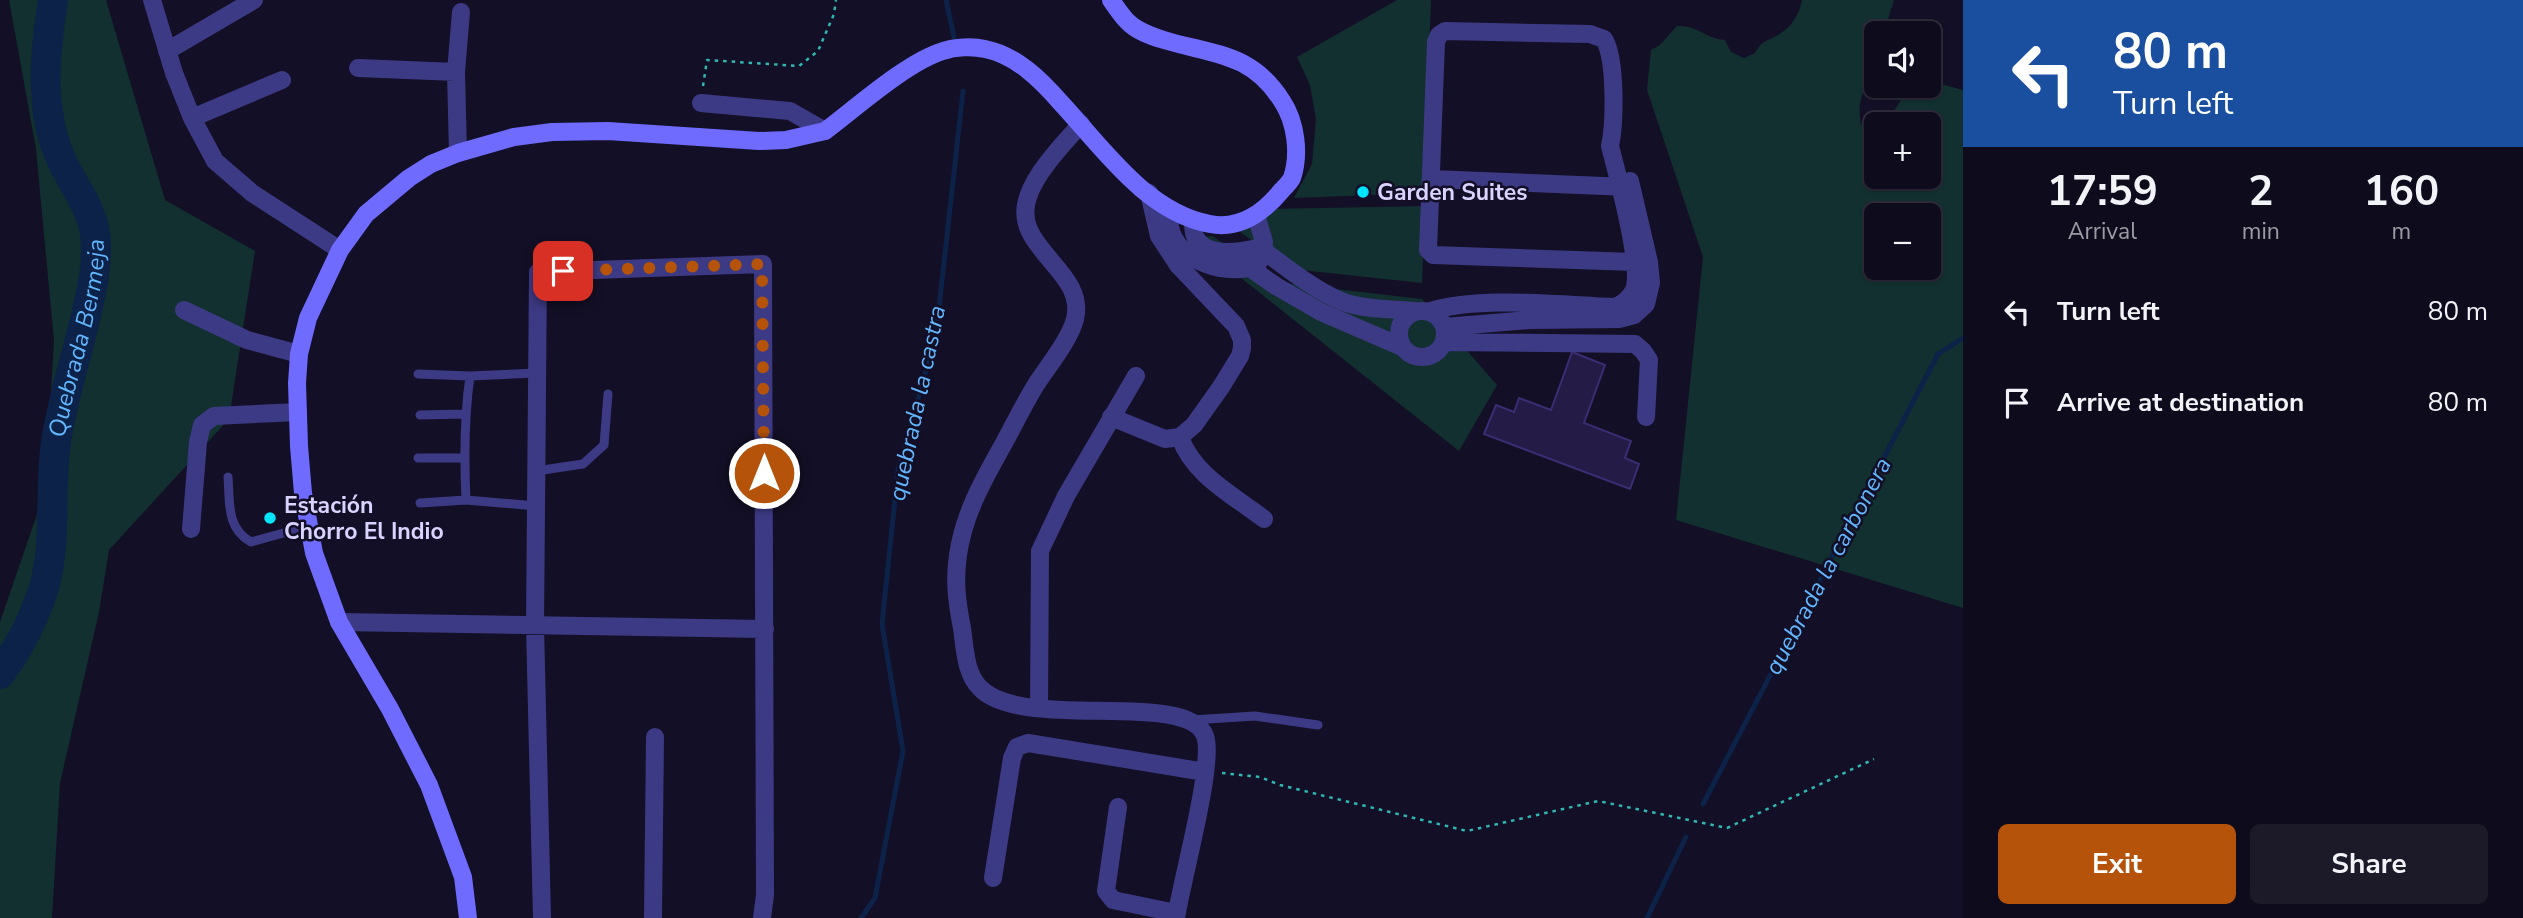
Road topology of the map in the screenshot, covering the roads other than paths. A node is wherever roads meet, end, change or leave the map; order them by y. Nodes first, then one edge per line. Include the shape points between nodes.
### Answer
1 (152, 0) edge
2 (254, 0) edge
3 (1111, 0) edge
4 (461, 12) dead end
5 (167, 51) junction
6 (358, 68) dead end
7 (456, 72) junction
8 (282, 80) dead end
9 (701, 103) road end
10 (192, 118) junction
11 (1081, 124) junction
12 (825, 131) junction
13 (458, 152) junction
14 (1431, 179) junction
15 (1626, 187) junction
16 (1149, 193) junction
17 (1170, 209) junction
18 (1256, 215) junction
19 (1193, 220) junction
20 (1263, 248) junction
21 (340, 250) junction
22 (1642, 262) junction
23 (1250, 268) junction
24 (184, 310) dead end
25 (1422, 311) junction
26 (1529, 312) junction
27 (1444, 334) junction
28 (1402, 347) junction
29 (299, 354) junction
30 (537, 373) junction
31 (418, 374) dead end
32 (470, 376) junction
33 (1136, 376) dead end
34 (608, 394) dead end
35 (298, 412) junction
36 (465, 414) junction
37 (420, 415) dead end
38 (1111, 417) junction
39 (1646, 417) dead end
40 (1180, 437) junction
41 (418, 458) dead end
42 (464, 458) junction
43 (536, 471) junction
44 (228, 477) dead end
45 (466, 500) junction
46 (420, 503) dead end
47 (536, 506) junction
48 (1264, 519) dead end
49 (309, 526) junction
50 (191, 528) dead end
51 (339, 622) junction
52 (535, 626) junction
53 (765, 629) junction
54 (1039, 708) junction
55 (1191, 720) junction
56 (1318, 725) dead end
57 (655, 737) dead end
58 (1205, 772) junction
59 (1118, 807) dead end
60 (993, 878) dead end
61 (1176, 916) edge
62 (468, 918) edge
63 (542, 918) edge
64 (653, 918) edge
65 (762, 918) edge

1 - 5 street
2 - 5 street
3 - 18 street via 1127,22 1150,36 1238,60 1283,102 1293,122 1292,179
4 - 7 street
5 - 10 street
6 - 7 street
7 - 13 street
8 - 10 street
9 - 12 street via 790,111
10 - 21 street via 215,160 252,192
11 - 12 street via 1039,78 1011,60 986,49 955,48 925,58
11 - 16 street
11 - 54 street via 1050,159 1027,198 1026,220 1031,238 1073,292 1074,322 974,498 962,533 956,573 965,652 974,681 993,698
12 - 13 street via 786,141 552,132 513,136
13 - 21 street via 431,164 388,194 366,214
14 - 15 street
14 - 15 street via 1439,35 1445,31 1590,34 1604,39 1609,47 1613,132 1621,142
14 - 22 street via 1428,250 1433,254
15 - 22 street
16 - 17 street
16 - 40 street via 1158,236 1178,265 1236,326 1242,340 1240,356 1194,425
17 - 19 street
17 - 23 street via 1173,234 1203,264 1216,269
18 - 19 street via 1234,225
18 - 20 street
19 - 20 street via 1194,236 1214,250
20 - 23 street via 1258,264
20 - 25 street via 1286,268 1342,301
21 - 29 street via 308,318
22 - 26 street via 1651,283 1646,304 1633,315 1619,319
23 - 28 street via 1321,312
24 - 29 street via 247,340
25 - 26 street via 1461,305
25 - 27 street via 1436,315
25 - 28 street via 1403,319
26 - 27 street
27 - 28 street via 1440,348 1428,356 1414,356
27 - 39 street via 1635,344 1649,360
29 - 35 street
30 - 32 lane
30 - 43 street
30 - 53 street via 538,272 762,264
31 - 32 lane
32 - 36 lane
33 - 38 street
34 - 43 lane via 604,444 583,464
35 - 49 street
35 - 50 street via 214,415 202,425
36 - 37 lane
36 - 42 lane
38 - 40 street via 1165,439
38 - 54 street via 1040,551
40 - 48 street via 1197,468
41 - 42 lane
42 - 45 lane
43 - 47 street
44 - 49 lane via 232,519 240,536 251,541
45 - 46 lane
45 - 47 lane
47 - 52 street
49 - 51 street
51 - 52 street
51 - 62 street via 429,785 463,877
52 - 53 street
52 - 63 street
53 - 65 street
54 - 55 street via 1160,713
55 - 56 lane via 1238,715
55 - 58 street via 1206,738
57 - 64 street
58 - 60 street via 1028,743 1017,747
58 - 61 street
59 - 61 street via 1108,897

